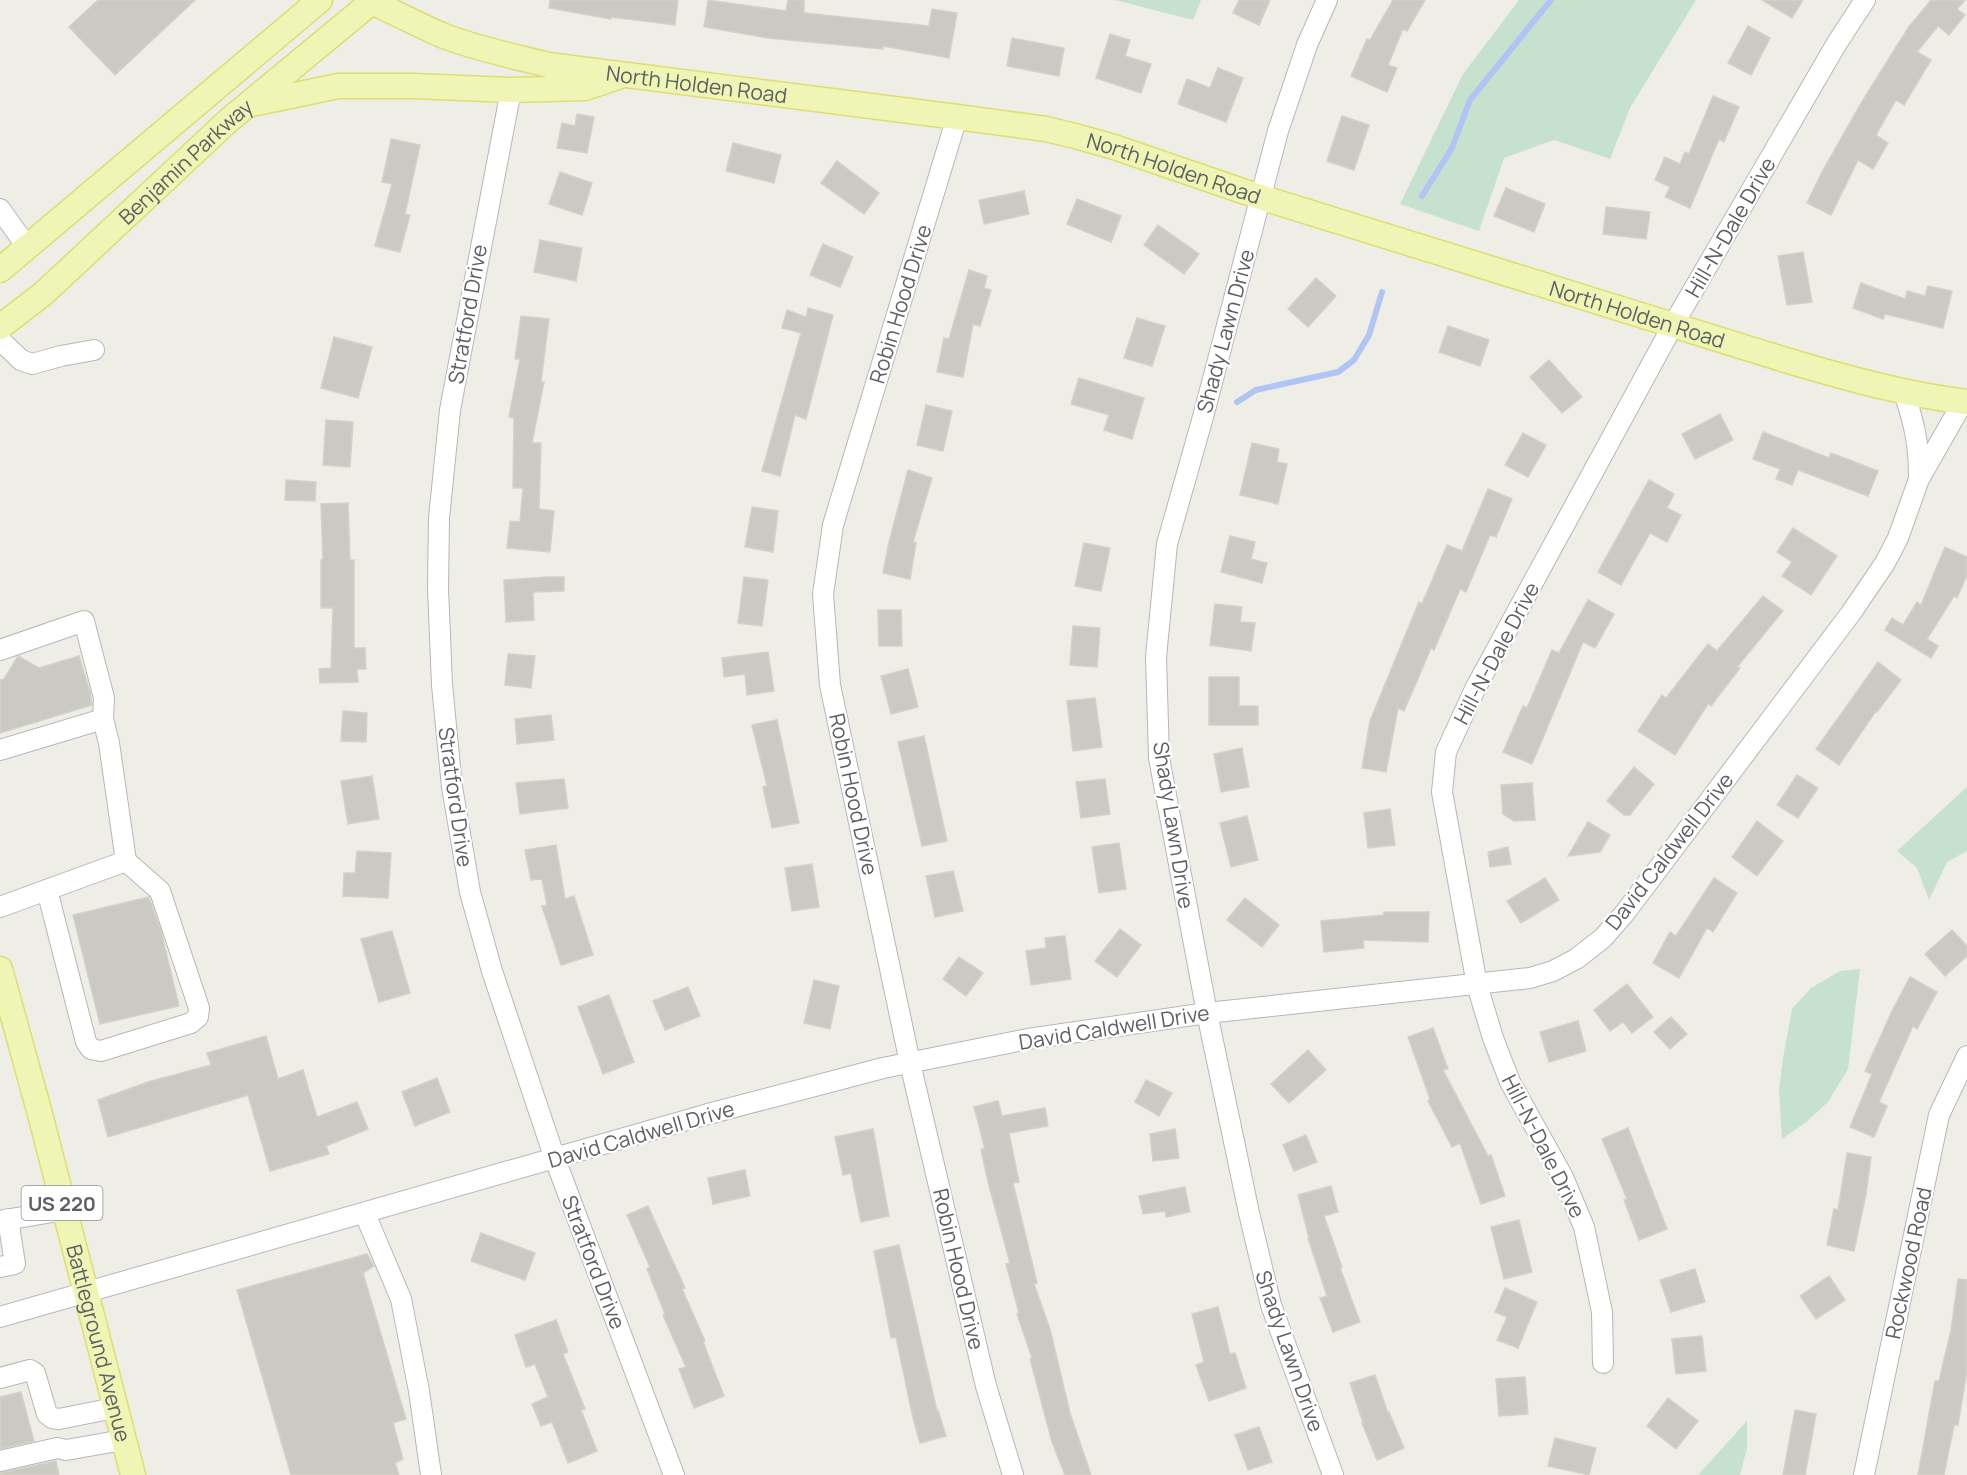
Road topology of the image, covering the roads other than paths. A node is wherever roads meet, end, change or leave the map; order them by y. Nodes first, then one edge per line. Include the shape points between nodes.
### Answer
1 (320, 0) edge
2 (1327, 0) edge
3 (1865, 0) edge
4 (372, 1) edge
5 (622, 75) junction
6 (511, 90) junction
7 (247, 106) junction
8 (957, 117) junction
9 (1260, 197) junction
10 (0, 209) edge
11 (27, 247) junction
12 (0, 270) edge
13 (1673, 325) junction
14 (0, 327) edge
15 (0, 340) edge
16 (94, 350) dead end
17 (1904, 392) junction
18 (1965, 402) edge
19 (1919, 479) junction
20 (0, 650) edge
21 (103, 718) junction
22 (0, 750) edge
23 (126, 861) junction
24 (47, 890) junction
25 (0, 907) edge
26 (0, 969) edge
27 (1477, 985) junction
28 (1207, 1013) junction
29 (1967, 1056) edge
30 (910, 1063) junction
31 (555, 1159) junction
32 (64, 1210) junction
33 (365, 1214) junction
34 (4, 1220) edge
35 (0, 1267) edge
36 (86, 1293) junction
37 (0, 1317) edge
38 (1603, 1363) dead end
39 (0, 1378) edge
40 (114, 1408) junction
41 (123, 1440) junction
42 (0, 1461) edge
43 (133, 1475) edge
44 (431, 1475) edge
45 (674, 1475) edge
46 (1013, 1475) edge
47 (1333, 1475) edge
48 (1864, 1475) edge

1 - 11 main road, Benjamin Parkway
2 - 9 street, Shady Lawn Drive via 1307,45
3 - 13 street, Hill-N-Dale Drive
4 - 5 main road, North Holden Road via 446,36 501,53
4 - 7 main road, Benjamin Parkway
5 - 6 main road via 585,88
5 - 8 main road, North Holden Road
6 - 7 main road via 338,86
6 - 31 street, Stratford Drive via 450,410 439,518 438,588 452,787 470,892 492,971
7 - 14 main road, Benjamin Parkway via 44,294
8 - 9 main road, North Holden Road via 1075,136
8 - 30 street, Robin Hood Drive via 833,525 824,594 830,685
9 - 13 main road, North Holden Road
9 - 28 street, Shady Lawn Drive via 1167,544 1156,657 1159,758
10 - 11 street
11 - 12 main road, Benjamin Parkway
13 - 17 main road, North Holden Road
13 - 27 street, Hill-N-Dale Drive via 1475,689 1446,752 1442,792
15 - 16 street via 21,360 32,364
17 - 18 main road, North Holden Road
17 - 19 street, David Caldwell Drive via 1916,429
18 - 19 street, David Caldwell Drive
19 - 27 street, David Caldwell Drive via 1885,563 1624,914 1603,938 1553,971
20 - 21 street via 84,621 104,698
21 - 22 street
21 - 23 street
23 - 24 street
23 - 24 street via 160,891 199,1008 198,1017 191,1023 101,1051 92,1048 86,1042
24 - 25 street
26 - 32 main road, Battleground Avenue / US 220
27 - 28 street, David Caldwell Drive
27 - 38 street, Hill-N-Dale Drive via 1510,1082 1563,1177 1584,1227 1602,1312
28 - 30 street, David Caldwell Drive via 1028,1039
28 - 47 street, Shady Lawn Drive via 1271,1305
29 - 48 street, Rockwood Road via 1940,1114
30 - 31 street, David Caldwell Drive via 792,1091
30 - 46 street, Robin Hood Drive via 986,1386
31 - 33 street, David Caldwell Drive
31 - 45 street, Stratford Drive
32 - 34 street
32 - 36 main road, Battleground Avenue / US 220
33 - 36 street, David Caldwell Drive
33 - 44 street via 401,1299
34 - 35 street via 15,1264
36 - 37 street, David Caldwell Drive
36 - 40 main road, Battleground Avenue / US 220
39 - 40 street via 30,1370 35,1373 52,1418
40 - 41 main road, Battleground Avenue / US 220
41 - 42 street via 66,1450 57,1448
41 - 43 main road, Battleground Avenue / US 220

